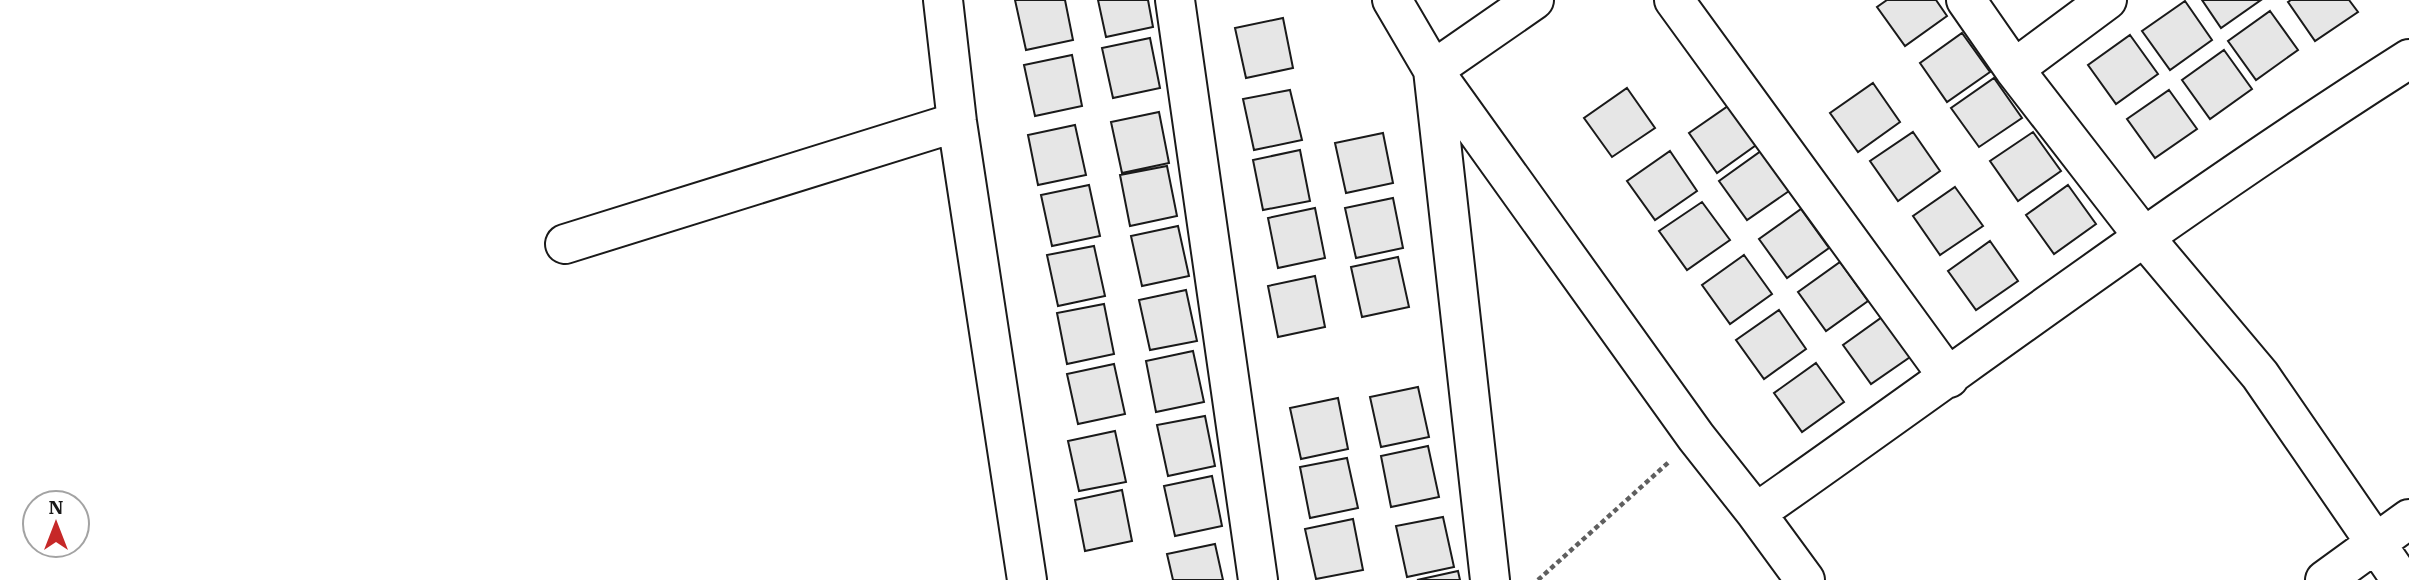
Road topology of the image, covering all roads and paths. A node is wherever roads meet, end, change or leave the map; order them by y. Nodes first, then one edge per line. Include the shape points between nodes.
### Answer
1 (943, 0) edge
2 (1175, 0) edge
3 (1391, 0) edge
4 (1534, 0) edge
5 (1674, 0) edge
6 (1966, 0) edge
7 (2107, 0) edge
8 (2409, 59) edge
9 (2014, 69) junction
10 (1433, 70) junction
11 (957, 122) junction
12 (2144, 237) junction
13 (565, 244) dead end
14 (1949, 378) junction
15 (1696, 437) junction
16 (1756, 513) junction
17 (2409, 519) edge
18 (2376, 544) junction
19 (1027, 580) edge
20 (1258, 580) edge
21 (1490, 580) edge
22 (1538, 580) edge
23 (1805, 580) edge
24 (2325, 580) edge
25 (2401, 580) edge

1 - 11 street
2 - 20 street
3 - 10 street
4 - 10 street
5 - 14 street
6 - 9 street
7 - 9 street
8 - 12 street
9 - 12 street
10 - 15 street
10 - 21 street
11 - 13 street
11 - 19 street
12 - 14 street
12 - 18 street via 2260,375
14 - 16 street
15 - 16 street
15 - 22 path
16 - 23 street
17 - 18 street
18 - 24 street
18 - 25 street

